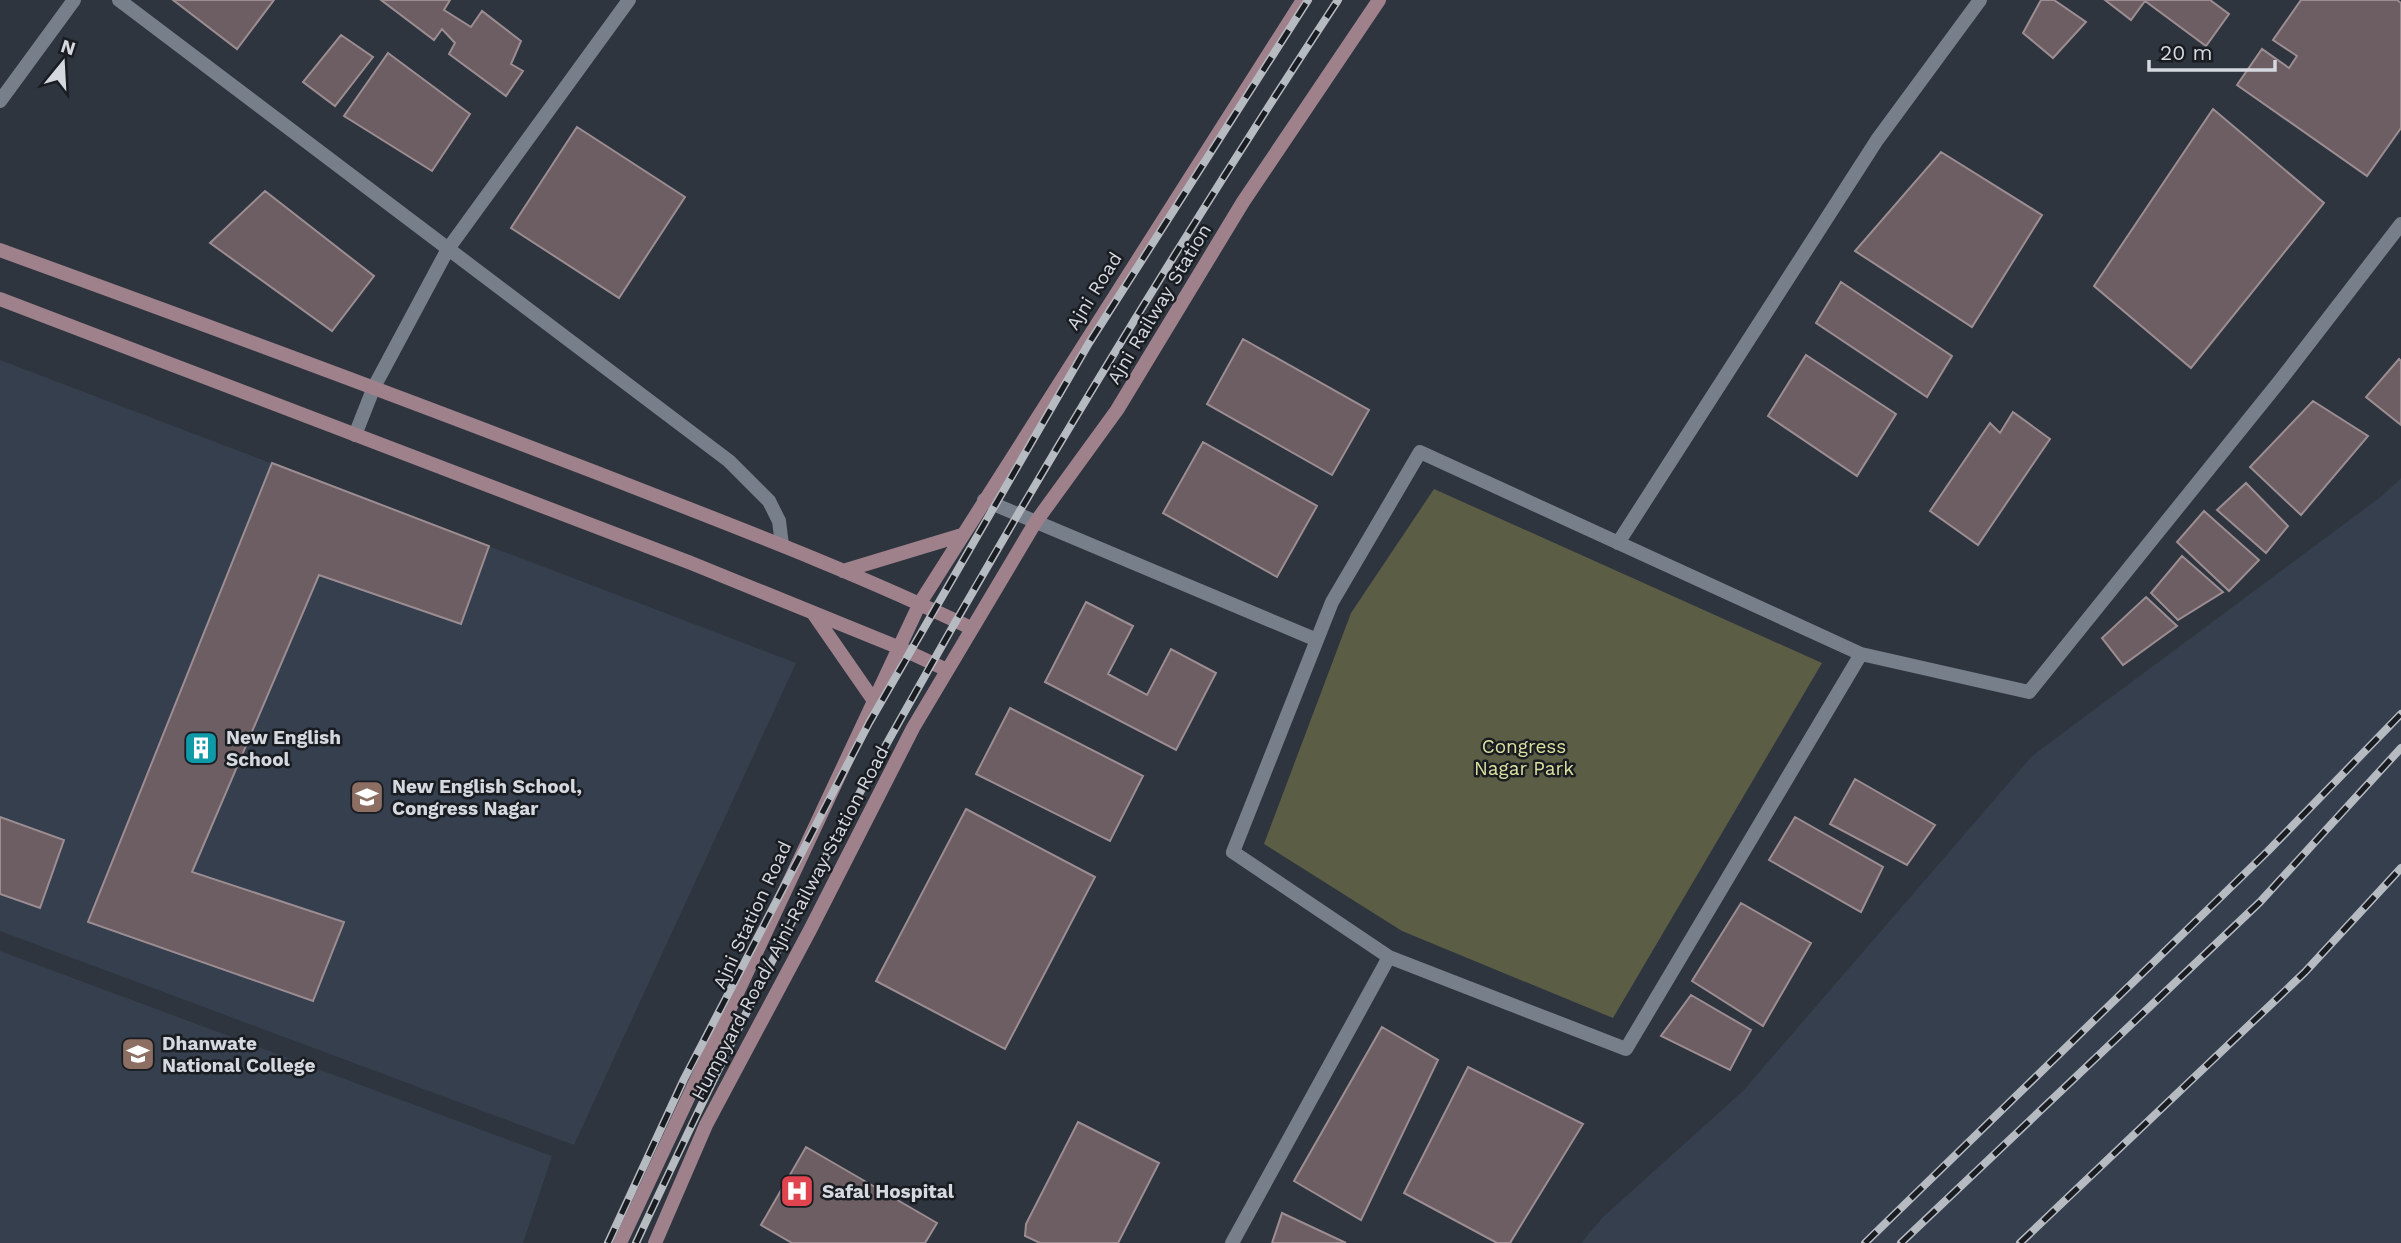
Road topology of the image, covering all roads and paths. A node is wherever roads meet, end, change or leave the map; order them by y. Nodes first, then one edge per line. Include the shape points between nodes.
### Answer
1 (74, 0) edge
2 (119, 0) edge
3 (629, 0) edge
4 (1303, 0) edge
5 (1380, 0) edge
6 (1980, 0) edge
7 (0, 101) edge
8 (2401, 225) edge
9 (448, 249) junction
10 (0, 250) edge
11 (0, 299) edge
12 (374, 387) junction
13 (355, 435) junction
14 (984, 500) junction
15 (1035, 523) junction
16 (962, 535) junction
17 (1618, 543) junction
18 (782, 545) junction
19 (843, 570) junction
20 (920, 603) junction
21 (812, 612) junction
22 (971, 628) junction
23 (1317, 640) junction
24 (900, 648) junction
25 (1861, 654) junction
26 (947, 670) junction
27 (874, 701) junction
28 (1390, 957) junction
29 (620, 1243) edge
30 (655, 1243) edge
31 (1232, 1243) edge

1 - 7 street
2 - 9 street
3 - 9 street
4 - 14 main road, Ajni Road
5 - 15 main road, Ajni Railway Station via 1243,202 1117,410
6 - 17 street via 1877,140
8 - 25 street via 2029,691
9 - 12 street
9 - 18 street via 729,461 769,501 779,521
10 - 12 main road
11 - 13 main road
12 - 13 street
12 - 18 main road
13 - 21 main road
14 - 15 street
14 - 16 main road, Ajni Road
15 - 22 main road, Ajni Railway Station
15 - 23 street
16 - 19 main road
16 - 20 main road, Ajni Road
17 - 23 street via 1420,452 1332,602
17 - 25 street
18 - 19 main road
19 - 20 main road
20 - 22 main road
20 - 24 main road, Ajni Station Road
21 - 24 main road
21 - 27 main road
22 - 26 main road, Humpyard Road/ Ajni Railway Station Road
23 - 28 street via 1233,852
24 - 26 main road
24 - 27 main road, Ajni Station Road
25 - 28 street via 1626,1049
26 - 30 main road, Humpyard Road/ Ajni Railway Station Road via 706,1125
27 - 29 main road, Ajni Station Road
28 - 31 street

